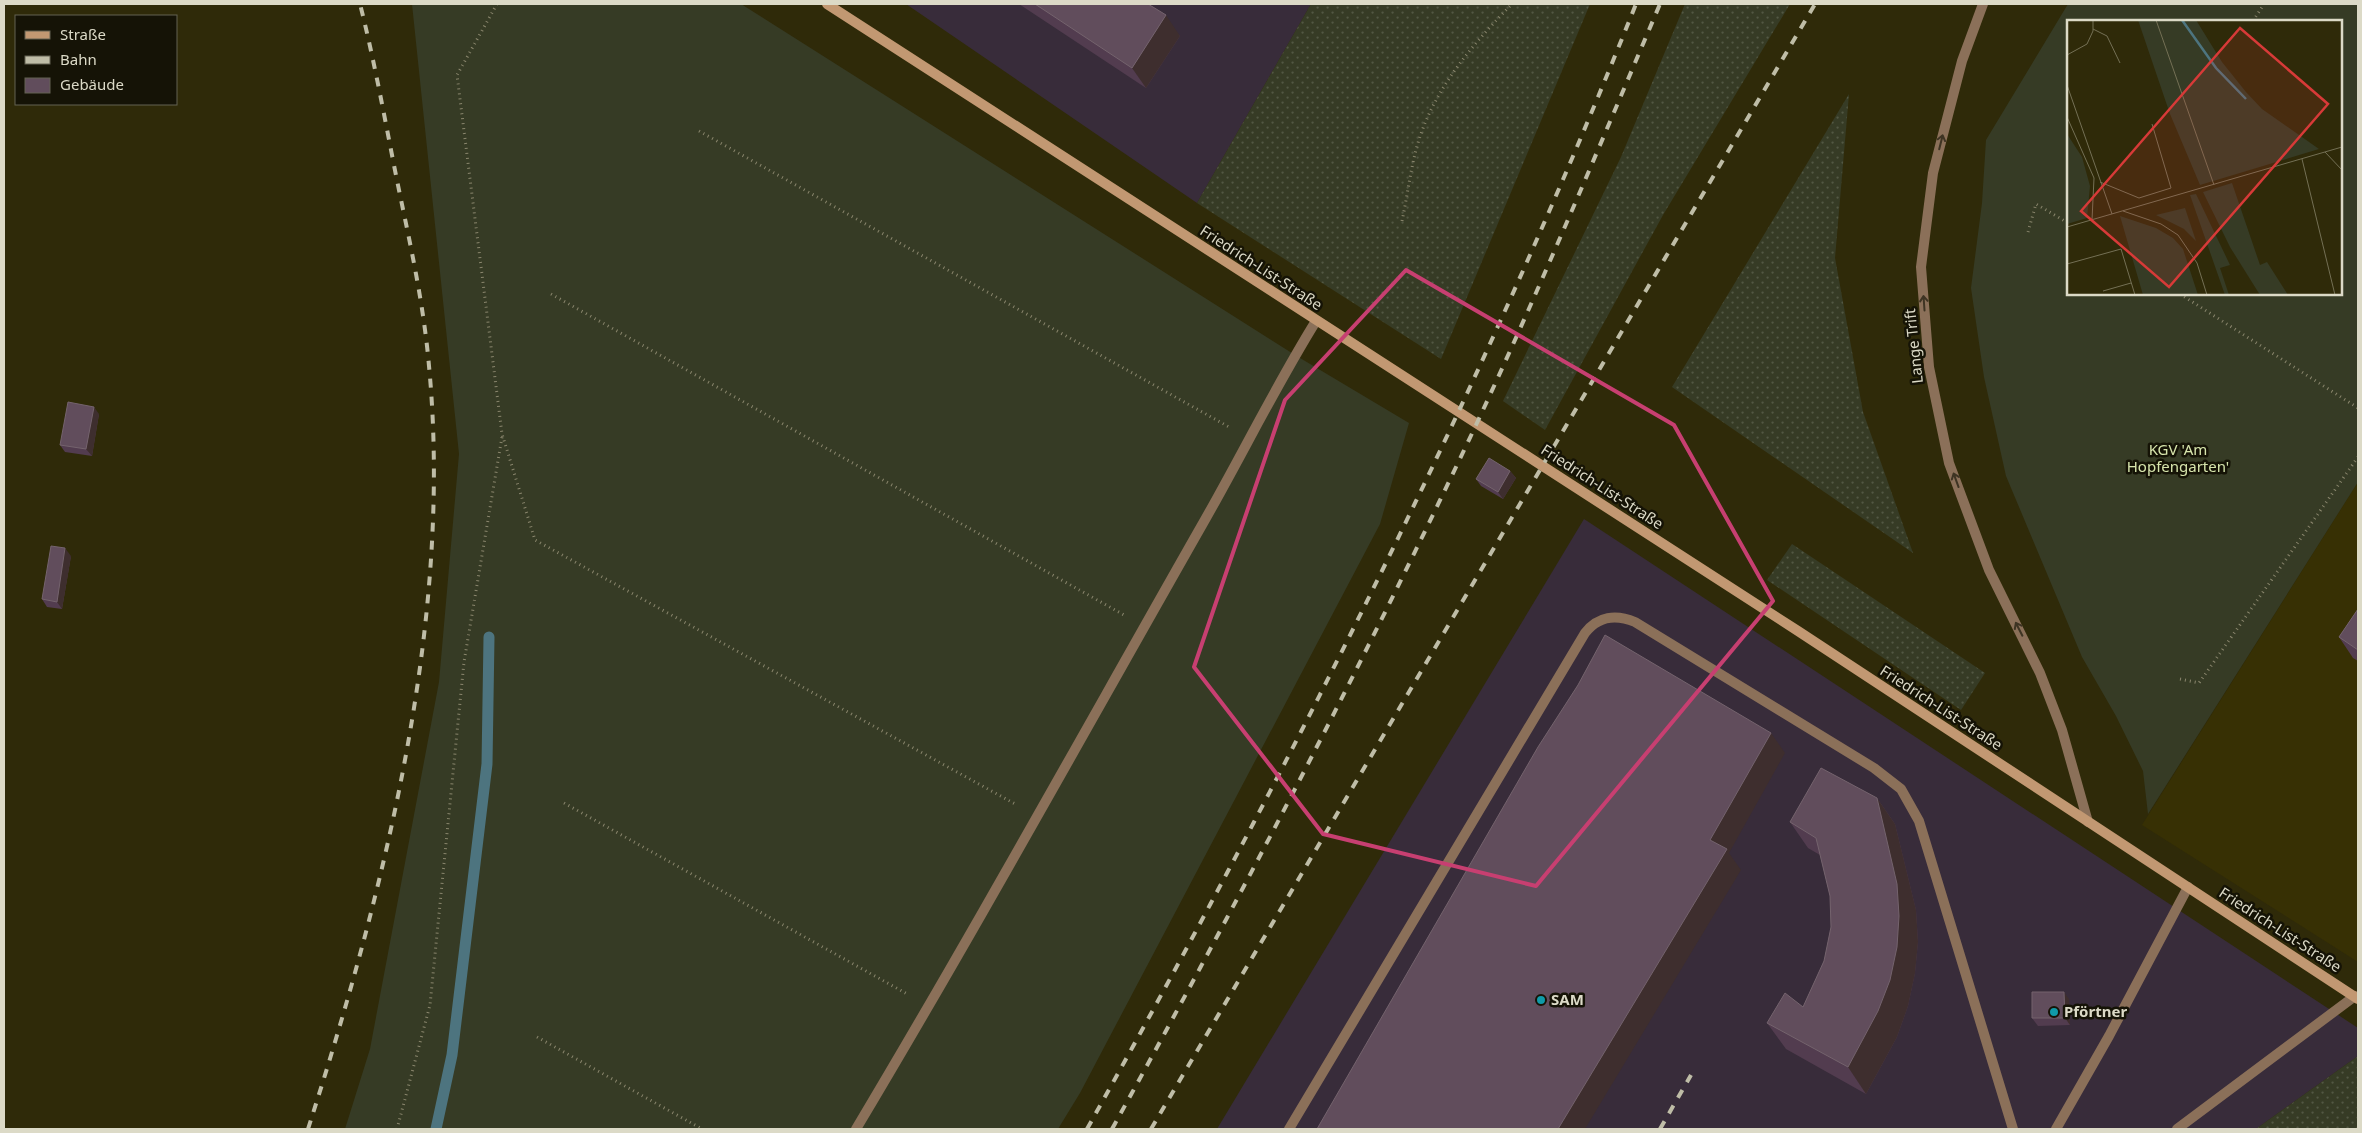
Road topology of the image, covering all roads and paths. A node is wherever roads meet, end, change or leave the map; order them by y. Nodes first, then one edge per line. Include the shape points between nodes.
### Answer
1 (498, 4) edge
2 (827, 4) edge
3 (1512, 4) edge
4 (1983, 4) edge
5 (2264, 4) edge
6 (2254, 20) edge
7 (699, 131) dead end
8 (1402, 222) dead end
9 (2067, 222) edge
10 (2028, 232) dead end
11 (551, 294) dead end
12 (2182, 295) edge
13 (1316, 321) junction
14 (2358, 408) edge
15 (502, 434) junction
16 (1250, 438) junction
17 (2358, 456) edge
18 (1144, 626) junction
19 (2180, 679) dead end
20 (564, 803) dead end
21 (1037, 816) junction
22 (2088, 822) junction
23 (2188, 888) junction
24 (2357, 998) edge
25 (929, 1006) junction
26 (537, 1037) dead end
27 (396, 1129) edge
28 (702, 1129) edge
29 (856, 1129) edge
30 (1289, 1129) edge
31 (2013, 1129) edge
32 (2056, 1129) edge
33 (2177, 1129) edge

1 - 15 path via 457,75
2 - 13 street, Friedrich-List-Straße
3 - 8 path via 1456,68 1429,115 1416,149
22 -> 4 lane, Lange Trift via 2062,730 2040,673 1989,570 1949,463 1929,367 1921,267 1933,172 1962,61
5 - 6 path
7 - 16 path
9 - 10 path via 2036,204
11 - 18 path
12 - 14 path
13 - 16 lane
13 - 22 street, Friedrich-List-Straße
15 - 21 path via 535,540
15 - 27 path via 464,662 430,1005
16 - 18 lane
17 - 19 path via 2199,683
18 - 21 lane
20 - 25 path
21 - 25 lane
22 - 23 street, Friedrich-List-Straße
23 - 24 street, Friedrich-List-Straße
23 - 32 lane
24 - 33 lane
25 - 29 lane
26 - 28 path
30 - 31 lane via 1585,633 1600,620 1619,617 1635,622 1823,736 1901,789 1919,821

